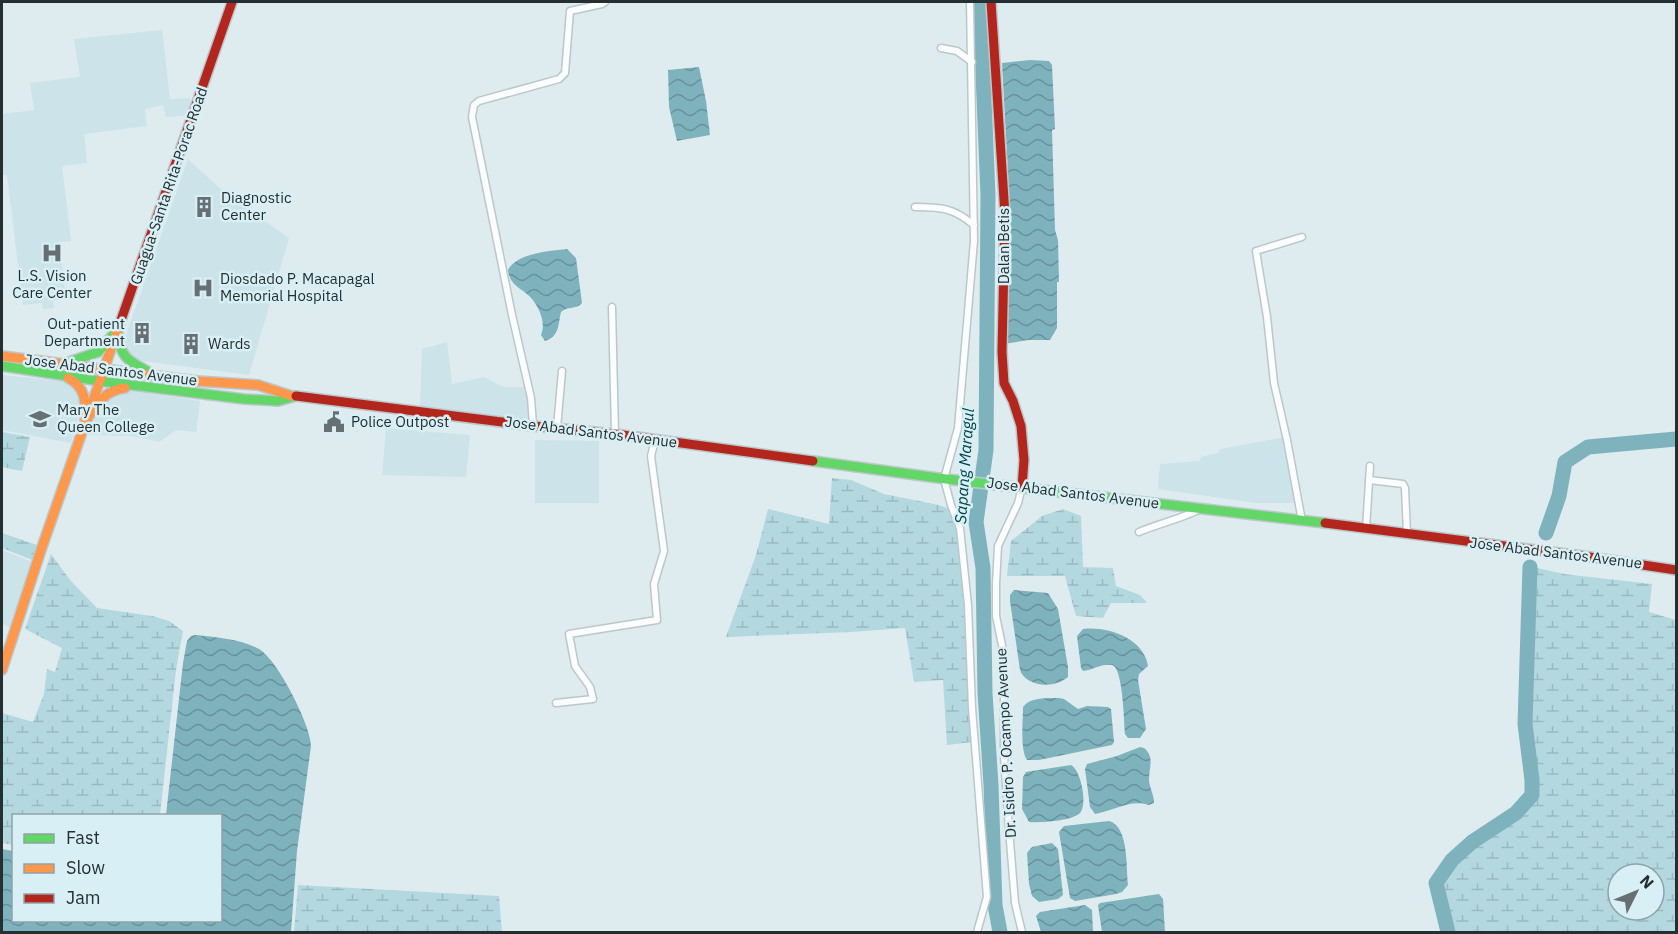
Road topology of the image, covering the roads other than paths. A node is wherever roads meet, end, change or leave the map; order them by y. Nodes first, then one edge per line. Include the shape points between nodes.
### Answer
1 (232, 2) edge
2 (605, 2) edge
3 (970, 2) edge
4 (991, 2) edge
5 (941, 48) dead end
6 (972, 62) junction
7 (915, 207) dead end
8 (974, 225) junction
9 (1302, 237) dead end
10 (612, 307) dead end
11 (118, 330) junction
12 (2, 356) edge
13 (2, 366) edge
14 (56, 369) junction
15 (104, 369) junction
16 (562, 371) dead end
17 (159, 376) junction
18 (100, 381) junction
19 (157, 388) junction
20 (292, 396) junction
21 (85, 422) junction
22 (533, 426) junction
23 (557, 428) junction
24 (615, 434) junction
25 (656, 439) junction
26 (1370, 466) dead end
27 (945, 479) junction
28 (1369, 480) junction
29 (1022, 487) junction
30 (1204, 508) junction
31 (1302, 521) junction
32 (1366, 529) junction
33 (1139, 532) dead end
34 (1407, 534) junction
35 (1677, 570) edge
36 (2, 670) edge
37 (556, 703) dead end
38 (977, 933) edge
39 (1022, 933) edge

1 - 11 main road, Guagua-Santa Rita-Porac Road
2 - 22 street via 570,11 565,73 559,79 479,101 472,110 531,398
3 - 6 street
4 - 29 main road, Dalan Betis via 1003,171 1002,352 1004,383 1021,426
5 - 6 street via 957,51
6 - 8 street
7 - 8 street via 951,209
8 - 27 street via 958,428
9 - 31 street via 1256,251 1274,383
10 - 24 street
11 - 14 main road via 97,354
11 - 15 main road, Guagua-Santa Rita-Porac Road
11 - 17 main road via 122,356
12 - 14 main road, Jose Abad Santos Avenue
13 - 14 main road, Jose Abad Santos Avenue
14 - 15 main road, Jose Abad Santos Avenue
14 - 18 main road, Jose Abad Santos Avenue
14 - 21 main road via 76,381 86,393
15 - 17 main road, Jose Abad Santos Avenue
15 - 18 main road, Guagua-Santa Rita-Porac Road
16 - 23 street
17 - 20 main road, Jose Abad Santos Avenue via 269,388
18 - 19 main road, Jose Abad Santos Avenue
18 - 21 main road, Guagua-Santa Rita-Porac Road
19 - 20 main road, Jose Abad Santos Avenue via 278,401
19 - 21 main road via 112,389
20 - 22 main road, Jose Abad Santos Avenue
21 - 36 main road, Guagua-Santa Rita-Porac Road
22 - 23 main road, Jose Abad Santos Avenue
23 - 24 main road, Jose Abad Santos Avenue
24 - 25 main road, Jose Abad Santos Avenue
25 - 27 main road, Jose Abad Santos Avenue
25 - 37 street via 651,456 664,551 654,584 657,620 569,634 575,666 590,687 593,699
26 - 28 street
27 - 29 main road, Jose Abad Santos Avenue
27 - 38 street via 960,528 968,605 987,897
28 - 32 street
28 - 34 street via 1403,484 1406,488
29 - 30 main road, Jose Abad Santos Avenue
29 - 39 street, Dr. Isidro P. Ocampo Avenue via 998,546 996,584 996,616 1004,655 1008,816 1015,903
30 - 31 main road, Jose Abad Santos Avenue
30 - 33 street
31 - 32 main road, Jose Abad Santos Avenue
32 - 34 main road, Jose Abad Santos Avenue
34 - 35 main road, Jose Abad Santos Avenue

